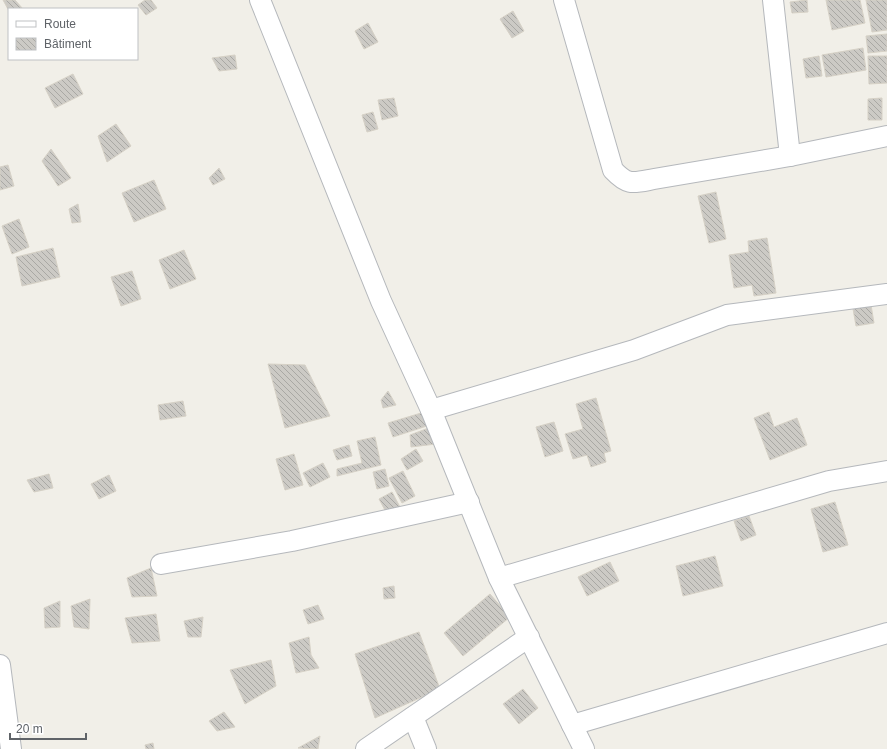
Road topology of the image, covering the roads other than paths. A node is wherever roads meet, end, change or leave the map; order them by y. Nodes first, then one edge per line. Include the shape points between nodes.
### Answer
1 (260, 0) edge
2 (564, 0) edge
3 (772, 0) edge
4 (887, 136) edge
5 (790, 156) junction
6 (887, 294) edge
7 (431, 410) junction
8 (887, 471) edge
9 (469, 502) junction
10 (161, 564) dead end
11 (499, 578) junction
12 (887, 632) edge
13 (529, 637) junction
14 (0, 665) edge
15 (413, 717) junction
16 (572, 724) junction
17 (11, 749) edge
18 (366, 749) edge
19 (426, 749) edge
20 (584, 749) edge

1 - 7 street via 381,300
2 - 5 street via 613,170 623,180 635,183
3 - 5 street
4 - 5 street
6 - 7 street via 727,315 634,350
7 - 9 street
8 - 11 street via 829,481
9 - 10 street via 292,541
9 - 11 street
11 - 13 street
12 - 16 street
13 - 15 street
13 - 16 street
14 - 17 street
15 - 18 street
15 - 19 street
16 - 20 street

